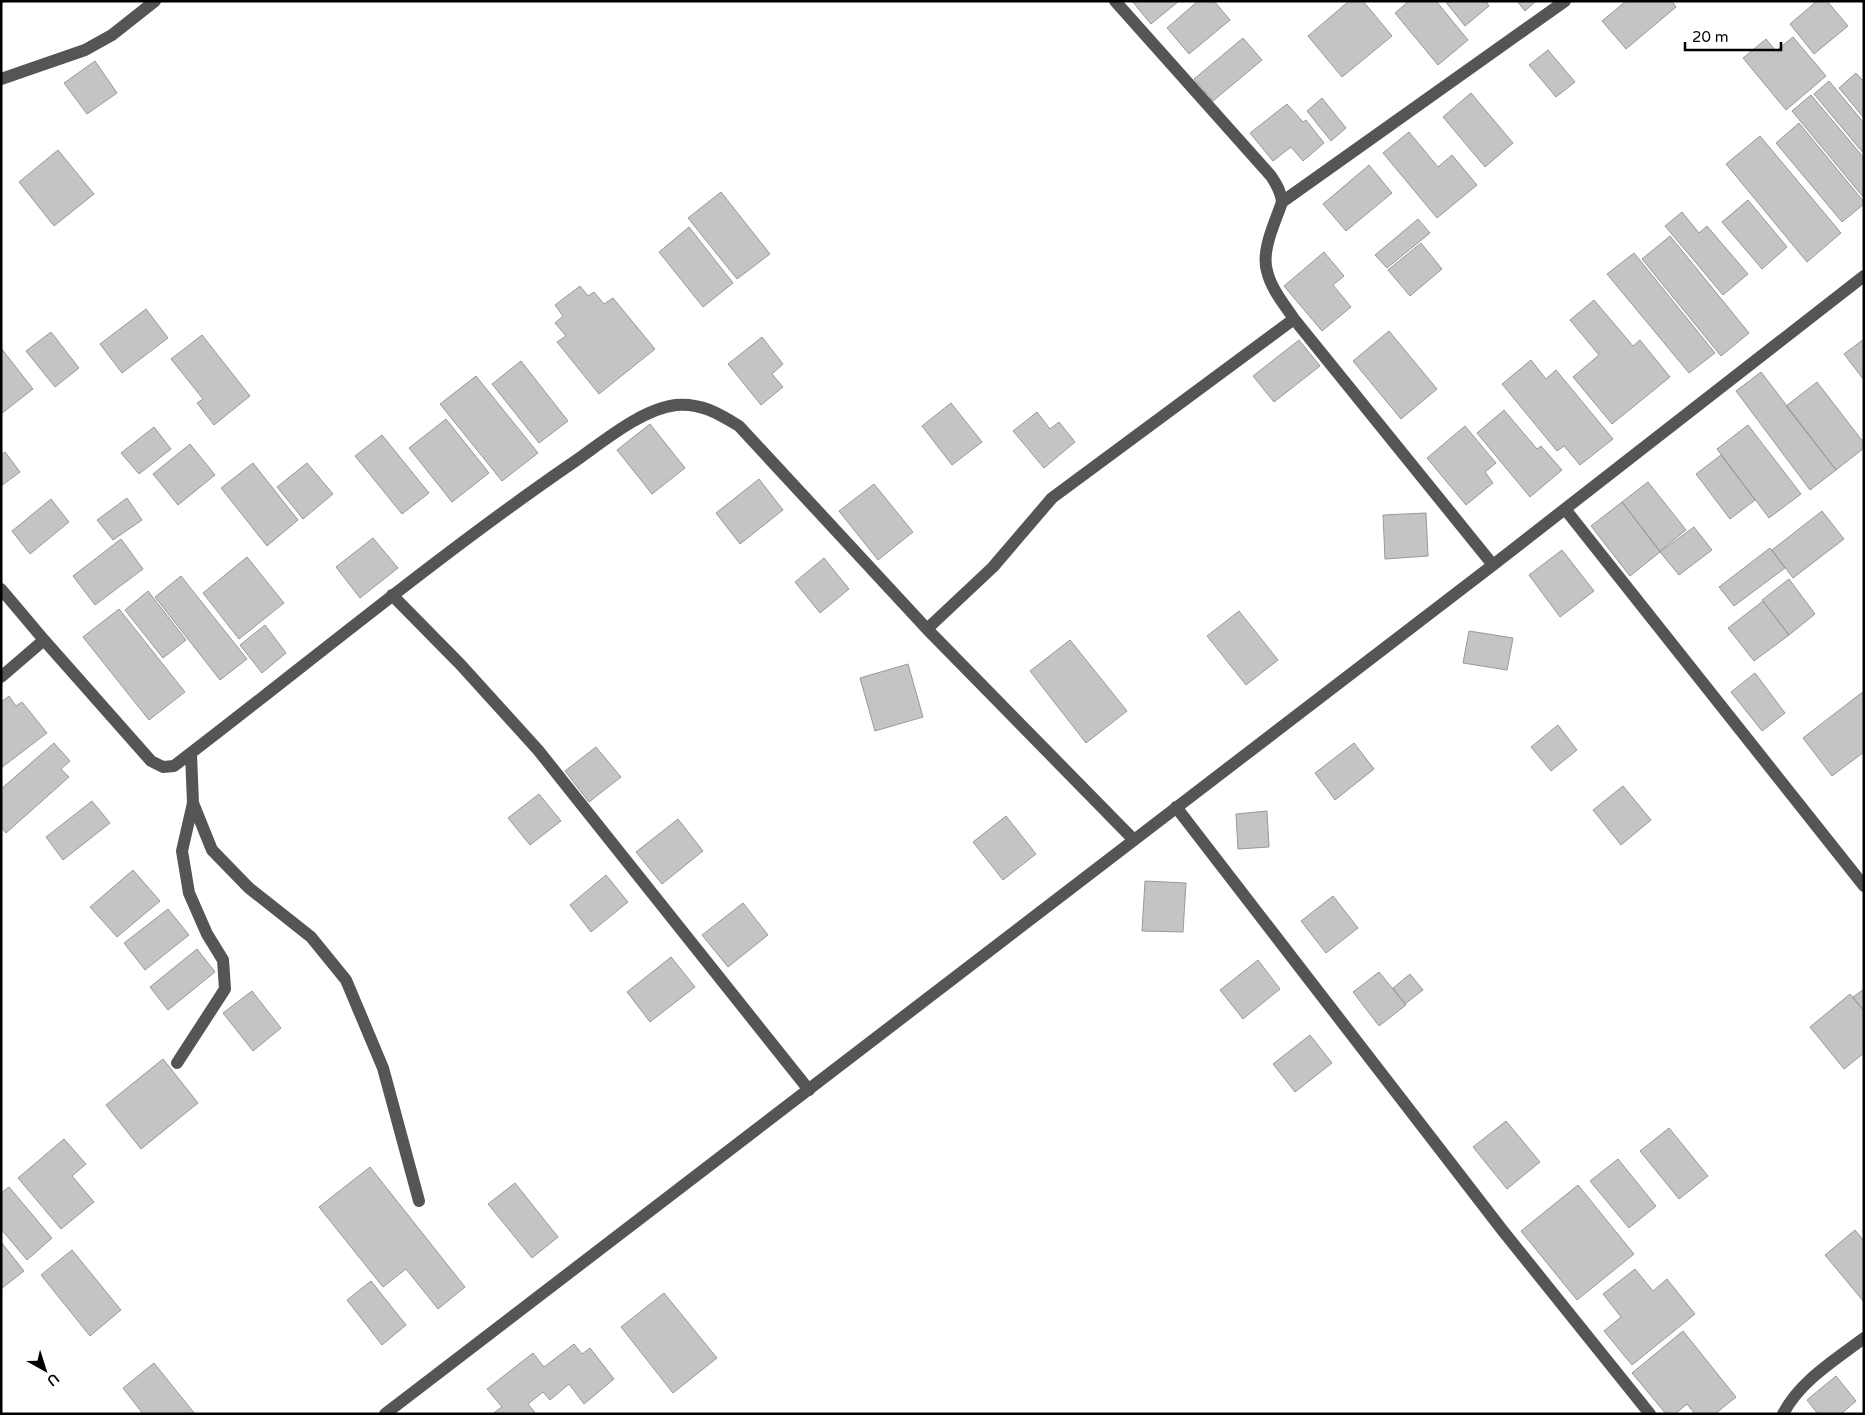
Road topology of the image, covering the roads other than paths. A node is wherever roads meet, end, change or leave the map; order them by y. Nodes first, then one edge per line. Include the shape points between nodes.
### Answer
1 (155, 1) edge
2 (1115, 1) edge
3 (1565, 1) edge
4 (1, 80) edge
5 (1282, 202) junction
6 (1864, 276) edge
7 (1294, 319) junction
8 (1566, 509) junction
9 (1493, 565) junction
10 (1, 589) edge
11 (392, 595) junction
12 (927, 629) junction
13 (44, 640) junction
14 (1, 677) edge
15 (191, 754) junction
16 (193, 803) junction
17 (1176, 807) junction
18 (1134, 840) junction
19 (1864, 886) edge
20 (177, 1063) dead end
21 (809, 1090) junction
22 (419, 1201) dead end
23 (1864, 1338) edge
24 (385, 1414) edge
25 (1650, 1414) edge
26 (1783, 1414) edge

1 - 4 street via 112,35 85,50
2 - 5 street via 1271,176
3 - 5 street
5 - 7 street via 1265,258 1273,286
6 - 8 street
7 - 9 street
7 - 12 street via 1052,498 993,567
8 - 9 street
8 - 19 street
9 - 17 street
10 - 13 street
11 - 12 street via 523,497 642,415 675,405 700,405 738,426
11 - 15 street
11 - 21 street via 538,750
12 - 18 street
13 - 14 street
13 - 15 street via 151,761 163,767 174,766
15 - 16 street
16 - 20 street via 182,851 189,893 207,934 223,960 225,989
16 - 22 street via 212,850 249,888 311,937 346,980 383,1068
17 - 18 street
17 - 25 street via 1503,1231
18 - 21 street
21 - 24 street
23 - 26 street via 1802,1388

